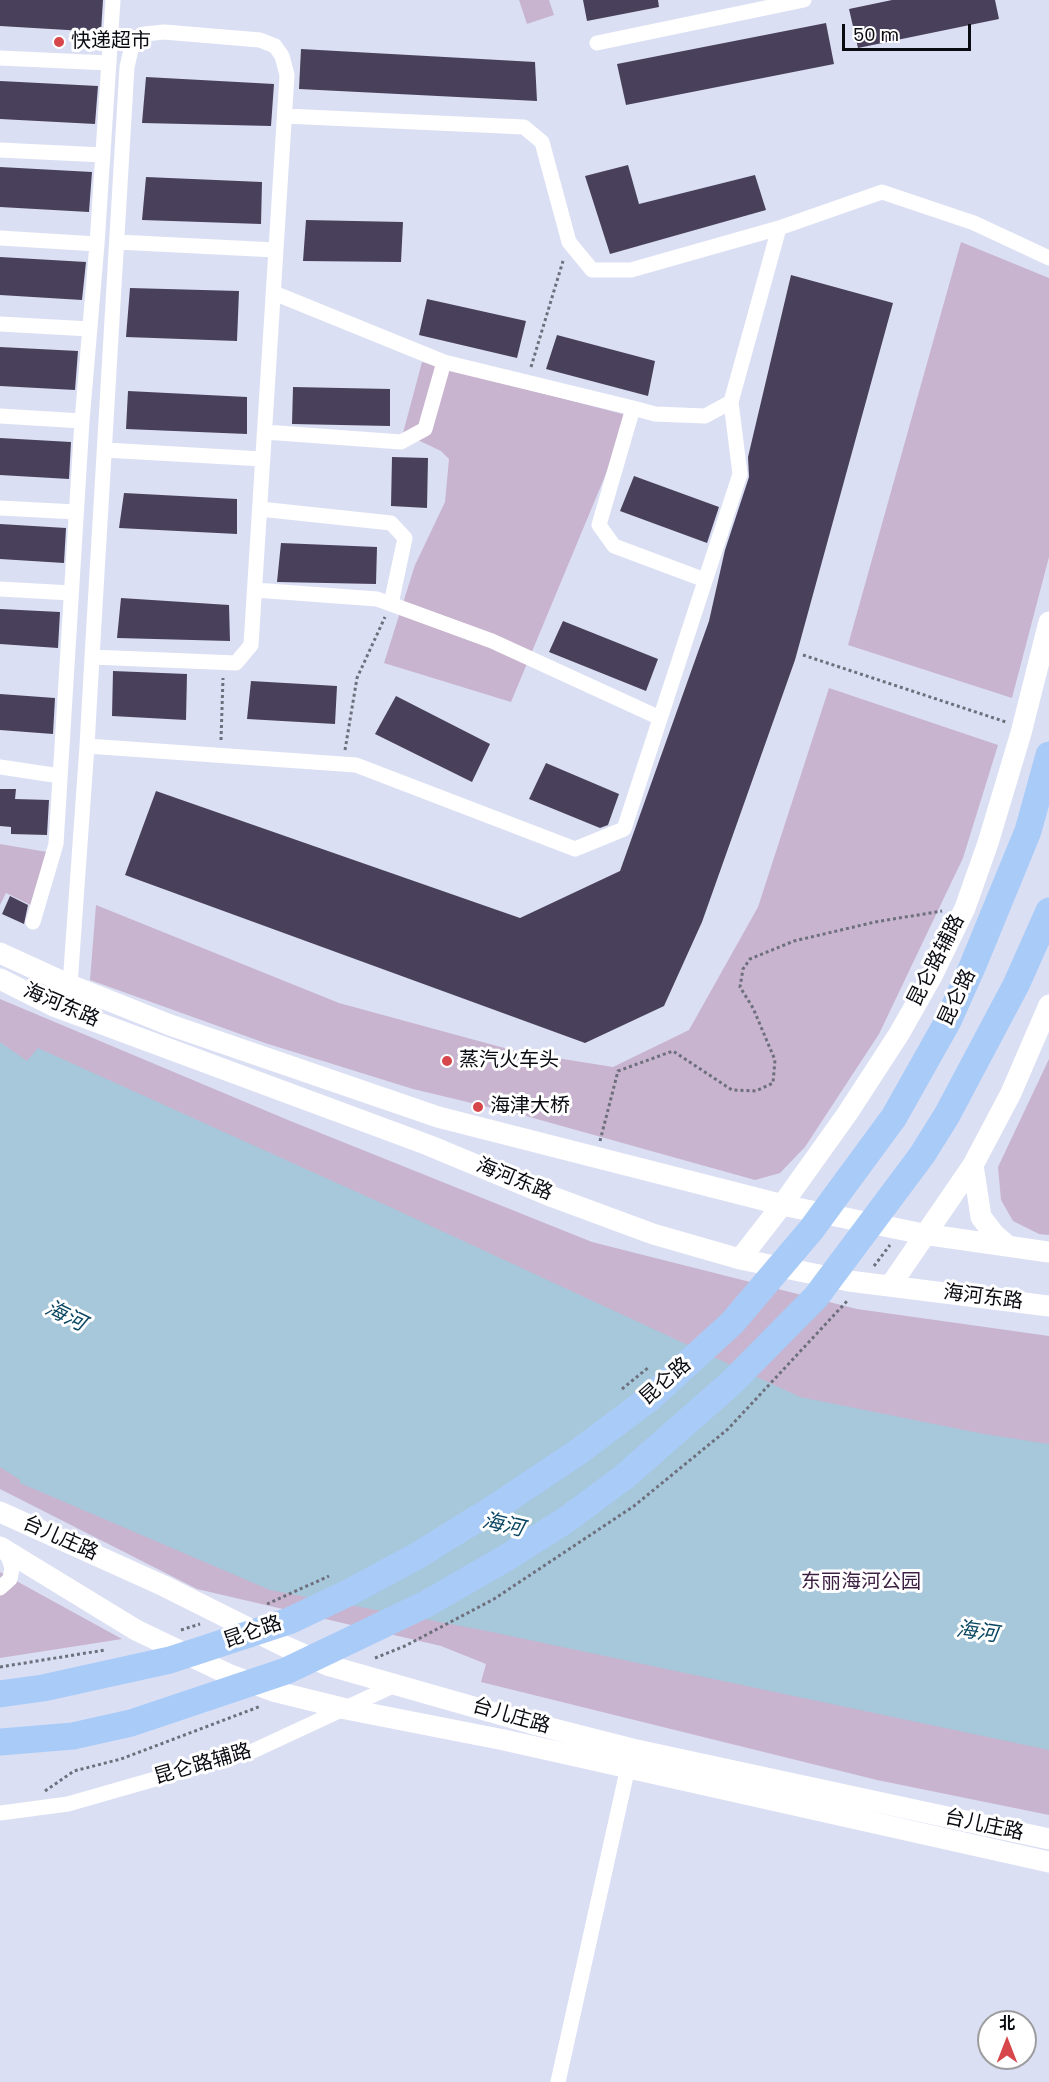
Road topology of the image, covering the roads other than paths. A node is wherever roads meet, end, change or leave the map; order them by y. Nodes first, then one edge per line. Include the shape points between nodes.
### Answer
1 (113, 0) edge
2 (804, 0) edge
3 (597, 43) dead end
4 (0, 58) edge
5 (109, 63) junction
6 (285, 116) junction
7 (0, 150) edge
8 (103, 155) junction
9 (778, 228) junction
10 (0, 238) edge
11 (117, 242) junction
12 (97, 244) junction
13 (276, 250) junction
14 (1049, 258) edge
15 (274, 293) junction
16 (0, 324) edge
17 (90, 329) junction
18 (444, 362) junction
19 (731, 402) junction
20 (633, 408) junction
21 (0, 416) edge
22 (82, 421) junction
23 (265, 432) junction
24 (105, 450) junction
25 (263, 459) junction
26 (0, 508) edge
27 (260, 508) junction
28 (76, 512) junction
29 (705, 580) junction
30 (0, 589) edge
31 (255, 590) junction
32 (71, 593) junction
33 (392, 604) junction
34 (1049, 622) edge
35 (92, 657) junction
36 (660, 718) junction
37 (87, 746) junction
38 (1049, 755) edge
39 (0, 767) edge
40 (60, 776) junction
41 (1049, 911) edge
42 (33, 922) dead end
43 (0, 953) edge
44 (0, 979) edge
45 (70, 985) junction
46 (1049, 1005) edge
47 (973, 1165) junction
48 (800, 1179) junction
49 (732, 1192) junction
50 (784, 1206) junction
51 (929, 1229) junction
52 (1008, 1246) junction
53 (1049, 1252) edge
54 (740, 1259) junction
55 (783, 1267) junction
56 (849, 1281) junction
57 (890, 1286) junction
58 (1049, 1306) edge
59 (0, 1512) edge
60 (3, 1549) edge
61 (0, 1588) edge
62 (395, 1684) junction
63 (0, 1694) edge
64 (346, 1709) junction
65 (73, 1736) junction
66 (0, 1742) edge
67 (0, 1757) edge
68 (629, 1758) junction
69 (0, 1813) edge
70 (1049, 1839) edge
71 (1049, 1862) edge
72 (558, 2082) edge

1 - 5 street
2 - 3 street
4 - 5 street
5 - 8 street
6 - 9 street via 524,127 542,142 569,242 592,270 631,270
6 - 11 street via 287,75 275,46 260,40 164,32 145,34 133,41 127,67
6 - 13 street
7 - 8 street
8 - 12 street
9 - 14 street via 882,192 974,223
9 - 19 street
10 - 12 street
11 - 13 street
11 - 24 street
12 - 17 street
13 - 15 street
15 - 18 street
15 - 23 street
16 - 17 street
17 - 22 street
18 - 20 street
18 - 23 street via 425,429 401,442
19 - 20 street via 705,416 655,414
19 - 29 street via 740,474
20 - 29 street via 599,525 614,546
21 - 22 street
22 - 28 street
23 - 25 street
24 - 25 street
24 - 35 street
25 - 27 street
26 - 28 street
27 - 31 street
27 - 33 street via 391,523 405,538
28 - 32 street
29 - 36 street
30 - 32 street
31 - 33 street via 377,599
31 - 35 street via 251,645 236,663
32 - 40 street
33 - 36 street via 492,641
34 - 48 main road, 昆仑路辅路 via 1002,798 965,908 899,1034
35 - 37 street
36 - 37 street via 624,829 575,849 356,765
37 - 45 street
38 - 63 highway, 昆仑路 via 1028,831 973,965 948,1021 894,1117 811,1230 732,1323 650,1398 509,1499 417,1556 289,1621 170,1660
39 - 40 street
40 - 42 street via 56,844
41 - 65 highway via 971,1074 922,1155 816,1297 731,1383 624,1477 506,1558 349,1643 223,1694 131,1723
43 - 45 main road, 海河东路
44 - 54 main road, 海河东路 via 56,1007 417,1140 553,1197 653,1234
45 - 49 main road, 海河东路 via 170,1025 438,1117
46 - 47 main road via 1011,1093
47 - 51 main road
47 - 52 main road via 981,1217
48 - 49 main road via 772,1192
48 - 50 main road, 昆仑路辅路
49 - 50 main road, 海河东路
50 - 51 main road, 海河东路
50 - 54 main road
50 - 55 main road via 769,1246 771,1257
51 - 52 main road, 海河东路
51 - 56 main road via 886,1272
51 - 57 main road
52 - 53 main road, 海河东路
54 - 55 main road, 海河东路
55 - 56 main road, 海河东路
56 - 57 main road, 海河东路
57 - 58 main road, 海河东路
59 - 62 main road, 台儿庄路 via 195,1600 284,1646 330,1666
60 - 61 street via 12,1568 10,1579
60 - 64 main road, 台儿庄路 via 136,1630 228,1674 273,1691
62 - 64 street, 昆仑路辅路
62 - 68 main road, 台儿庄路 via 530,1723
64 - 68 main road, 台儿庄路 via 504,1740
64 - 69 street, 昆仑路辅路 via 254,1751 68,1804
65 - 66 highway
65 - 67 highway
68 - 70 main road, 台儿庄路
68 - 71 main road, 台儿庄路
68 - 72 street

